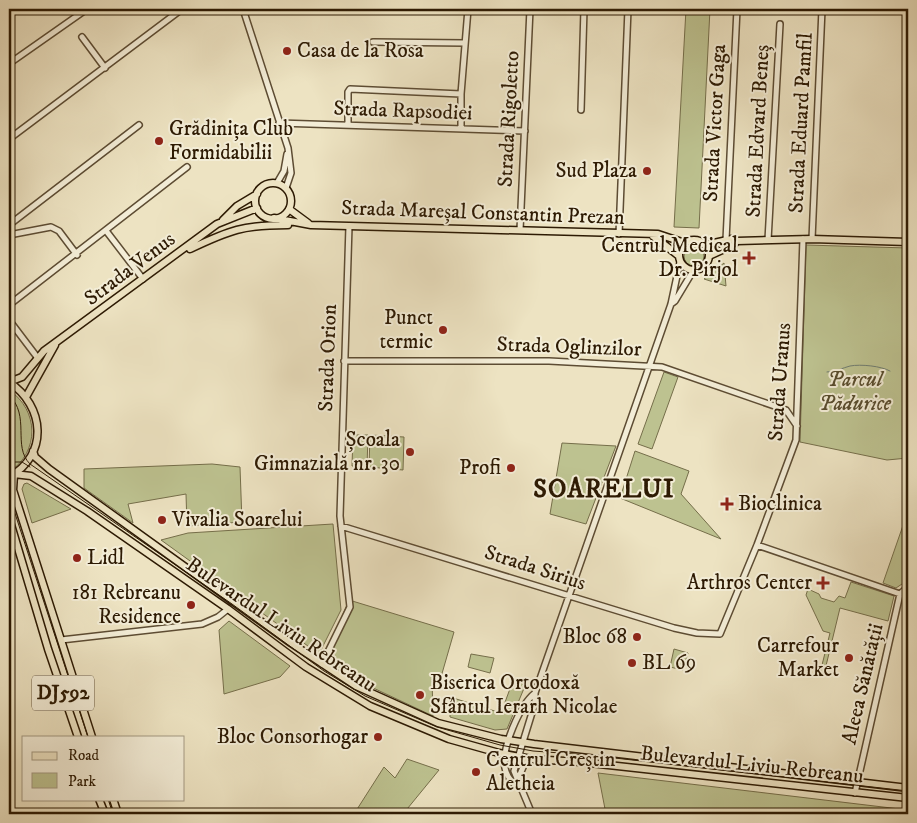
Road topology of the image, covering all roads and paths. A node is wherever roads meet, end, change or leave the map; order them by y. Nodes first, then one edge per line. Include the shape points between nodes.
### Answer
1 (12, 9) edge
2 (87, 9) edge
3 (182, 9) edge
4 (242, 9) edge
5 (468, 9) edge
6 (530, 9) edge
7 (584, 9) edge
8 (628, 9) edge
9 (736, 9) edge
10 (822, 9) edge
11 (780, 24) dead end
12 (82, 37) dead end
13 (373, 42) dead end
14 (466, 43) junction
15 (10, 55) edge
16 (10, 63) junction
17 (105, 68) junction
18 (9, 87) edge
19 (461, 94) junction
20 (581, 110) dead end
21 (279, 123) junction
22 (139, 125) dead end
23 (348, 125) junction
24 (461, 129) junction
25 (525, 131) junction
26 (9, 139) edge
27 (288, 148) junction
28 (187, 167) dead end
29 (277, 183) junction
30 (286, 188) junction
31 (257, 194) junction
32 (257, 208) junction
33 (289, 209) junction
34 (274, 218) junction
35 (223, 220) junction
36 (310, 224) junction
37 (9, 225) edge
38 (349, 226) junction
39 (520, 230) junction
40 (107, 232) junction
41 (619, 234) junction
42 (9, 235) edge
43 (653, 236) junction
44 (803, 239) junction
45 (812, 239) junction
46 (726, 240) junction
47 (768, 240) junction
48 (737, 241) junction
49 (908, 242) edge
50 (685, 243) junction
51 (705, 245) junction
52 (180, 253) junction
53 (77, 255) junction
54 (709, 256) junction
55 (679, 259) junction
56 (693, 271) junction
57 (143, 279) junction
58 (671, 304) junction
59 (9, 305) edge
60 (9, 320) edge
61 (55, 345) junction
62 (37, 357) junction
63 (344, 360) junction
64 (651, 366) junction
65 (9, 382) edge
66 (26, 397) junction
67 (797, 404) junction
68 (786, 410) junction
69 (797, 426) junction
70 (33, 452) junction
71 (11, 476) edge
72 (9, 518) edge
73 (341, 526) junction
74 (757, 545) junction
75 (908, 587) edge
76 (900, 594) junction
77 (570, 596) junction
78 (228, 609) junction
79 (720, 634) joint
80 (61, 640) junction
81 (322, 664) junction
82 (535, 693) junction
83 (78, 736) edge
84 (92, 736) edge
85 (509, 740) junction
86 (523, 743) junction
87 (505, 755) junction
88 (518, 757) junction
89 (531, 759) junction
90 (518, 780) junction
91 (858, 781) junction
92 (908, 788) edge
93 (521, 789) junction
94 (856, 793) junction
95 (908, 798) edge
96 (100, 800) edge
97 (113, 800) edge
98 (104, 814) edge
99 (118, 814) edge
100 (532, 814) edge

1 - 15 street
2 - 16 street
3 - 17 street
4 - 21 street
5 - 14 street
6 - 25 street, Strada Rigoletto
7 - 20 street
8 - 41 street
9 - 46 street, Strada Victor Gaga
10 - 45 street, Strada Eduard Pamfil
11 - 47 street, Strada Edvard Beneș
12 - 17 street
13 - 14 street
14 - 19 street
15 - 16 street
16 - 18 street
17 - 26 street
19 - 23 street via 350,88
19 - 24 street
21 - 23 street, Strada Rapsodiei
21 - 27 street
22 - 37 street
23 - 24 street, Strada Rapsodiei
24 - 25 street, Strada Rapsodiei
25 - 39 street, Strada Rigoletto
27 - 29 street via 284,171
27 - 30 street via 290,173
28 - 40 street
29 - 30 main road
29 - 31 main road via 264,186
30 - 33 main road via 291,196
31 - 32 main road
31 - 35 main road, Strada Venus via 237,206
32 - 34 main road via 264,216
32 - 35 main road, Strada Venus
33 - 34 main road
33 - 36 main road, Strada Mareșal Constantin Prezan
34 - 36 main road, Strada Mareșal Constantin Prezan
35 - 52 main road, Strada Venus
36 - 38 main road, Strada Mareșal Constantin Prezan
36 - 52 main road via 242,227
38 - 39 main road, Strada Mareșal Constantin Prezan
38 - 63 street, Strada Orion
39 - 41 main road, Strada Mareșal Constantin Prezan
40 - 53 street
40 - 57 street
41 - 43 main road, Strada Mareșal Constantin Prezan
42 - 53 street via 51,227
43 - 50 main road, Strada Mareșal Constantin Prezan via 658,234
43 - 55 main road, Strada Mareșal Constantin Prezan
44 - 45 main road
44 - 47 main road
44 - 67 street, Strada Uranus
45 - 49 main road
46 - 48 main road
46 - 51 main road
47 - 48 main road
48 - 54 main road
50 - 51 main road via 698,241
50 - 55 main road
51 - 54 main road
52 - 57 main road, Strada Venus
53 - 59 street
54 - 56 main road via 702,268
55 - 56 main road via 685,268
55 - 58 street
56 - 58 street
57 - 61 main road, Strada Venus
58 - 64 street
60 - 62 street
61 - 62 main road, Strada Venus
61 - 66 main road, Strada Venus
62 - 65 main road, Strada Venus via 22,376
63 - 64 street, Strada Oglinzilor via 594,362
63 - 73 street, Strada Orion
64 - 68 street, Strada Oglinzilor via 706,381
64 - 77 street
65 - 66 main road
66 - 70 main road via 37,422
67 - 68 street
67 - 69 street, Strada Uranus
68 - 69 street
69 - 74 street, Strada Uranus via 796,440
70 - 71 main road
70 - 81 main road, Bulevardul Liviu Rebreanu via 49,469
71 - 78 main road, Bulevardul Liviu Rebreanu via 35,478
71 - 80 main road, DJ592
72 - 83 main road, DJ592
73 - 77 street, Strada Sirius
73 - 81 street, Strada Orion via 350,607
74 - 76 street
74 - 79 street, Strada Uranus
75 - 76 street
76 - 91 street, Aleea Sănătății
77 - 79 street, Strada Sirius via 674,628
77 - 82 street
78 - 80 street via 202,624
78 - 87 main road, Bulevardul Liviu Rebreanu via 314,673 370,706 449,739
80 - 84 main road, DJ592
81 - 85 main road, Bulevardul Liviu Rebreanu via 356,686 426,719
82 - 85 street via 526,700
82 - 86 street
85 - 86 main road, Bulevardul Liviu Rebreanu
85 - 87 street
86 - 88 street
86 - 91 main road, Bulevardul Liviu Rebreanu
87 - 88 main road, Bulevardul Liviu Rebreanu
87 - 93 street via 506,773
88 - 89 main road, Bulevardul Liviu Rebreanu
88 - 90 street via 514,770
89 - 90 street via 524,765
89 - 94 main road, Bulevardul Liviu Rebreanu
90 - 93 street
91 - 92 main road, Bulevardul Liviu Rebreanu
91 - 94 street, Aleea Sănătății
93 - 100 street
94 - 95 main road, Bulevardul Liviu Rebreanu
96 - 98 main road
97 - 99 main road

